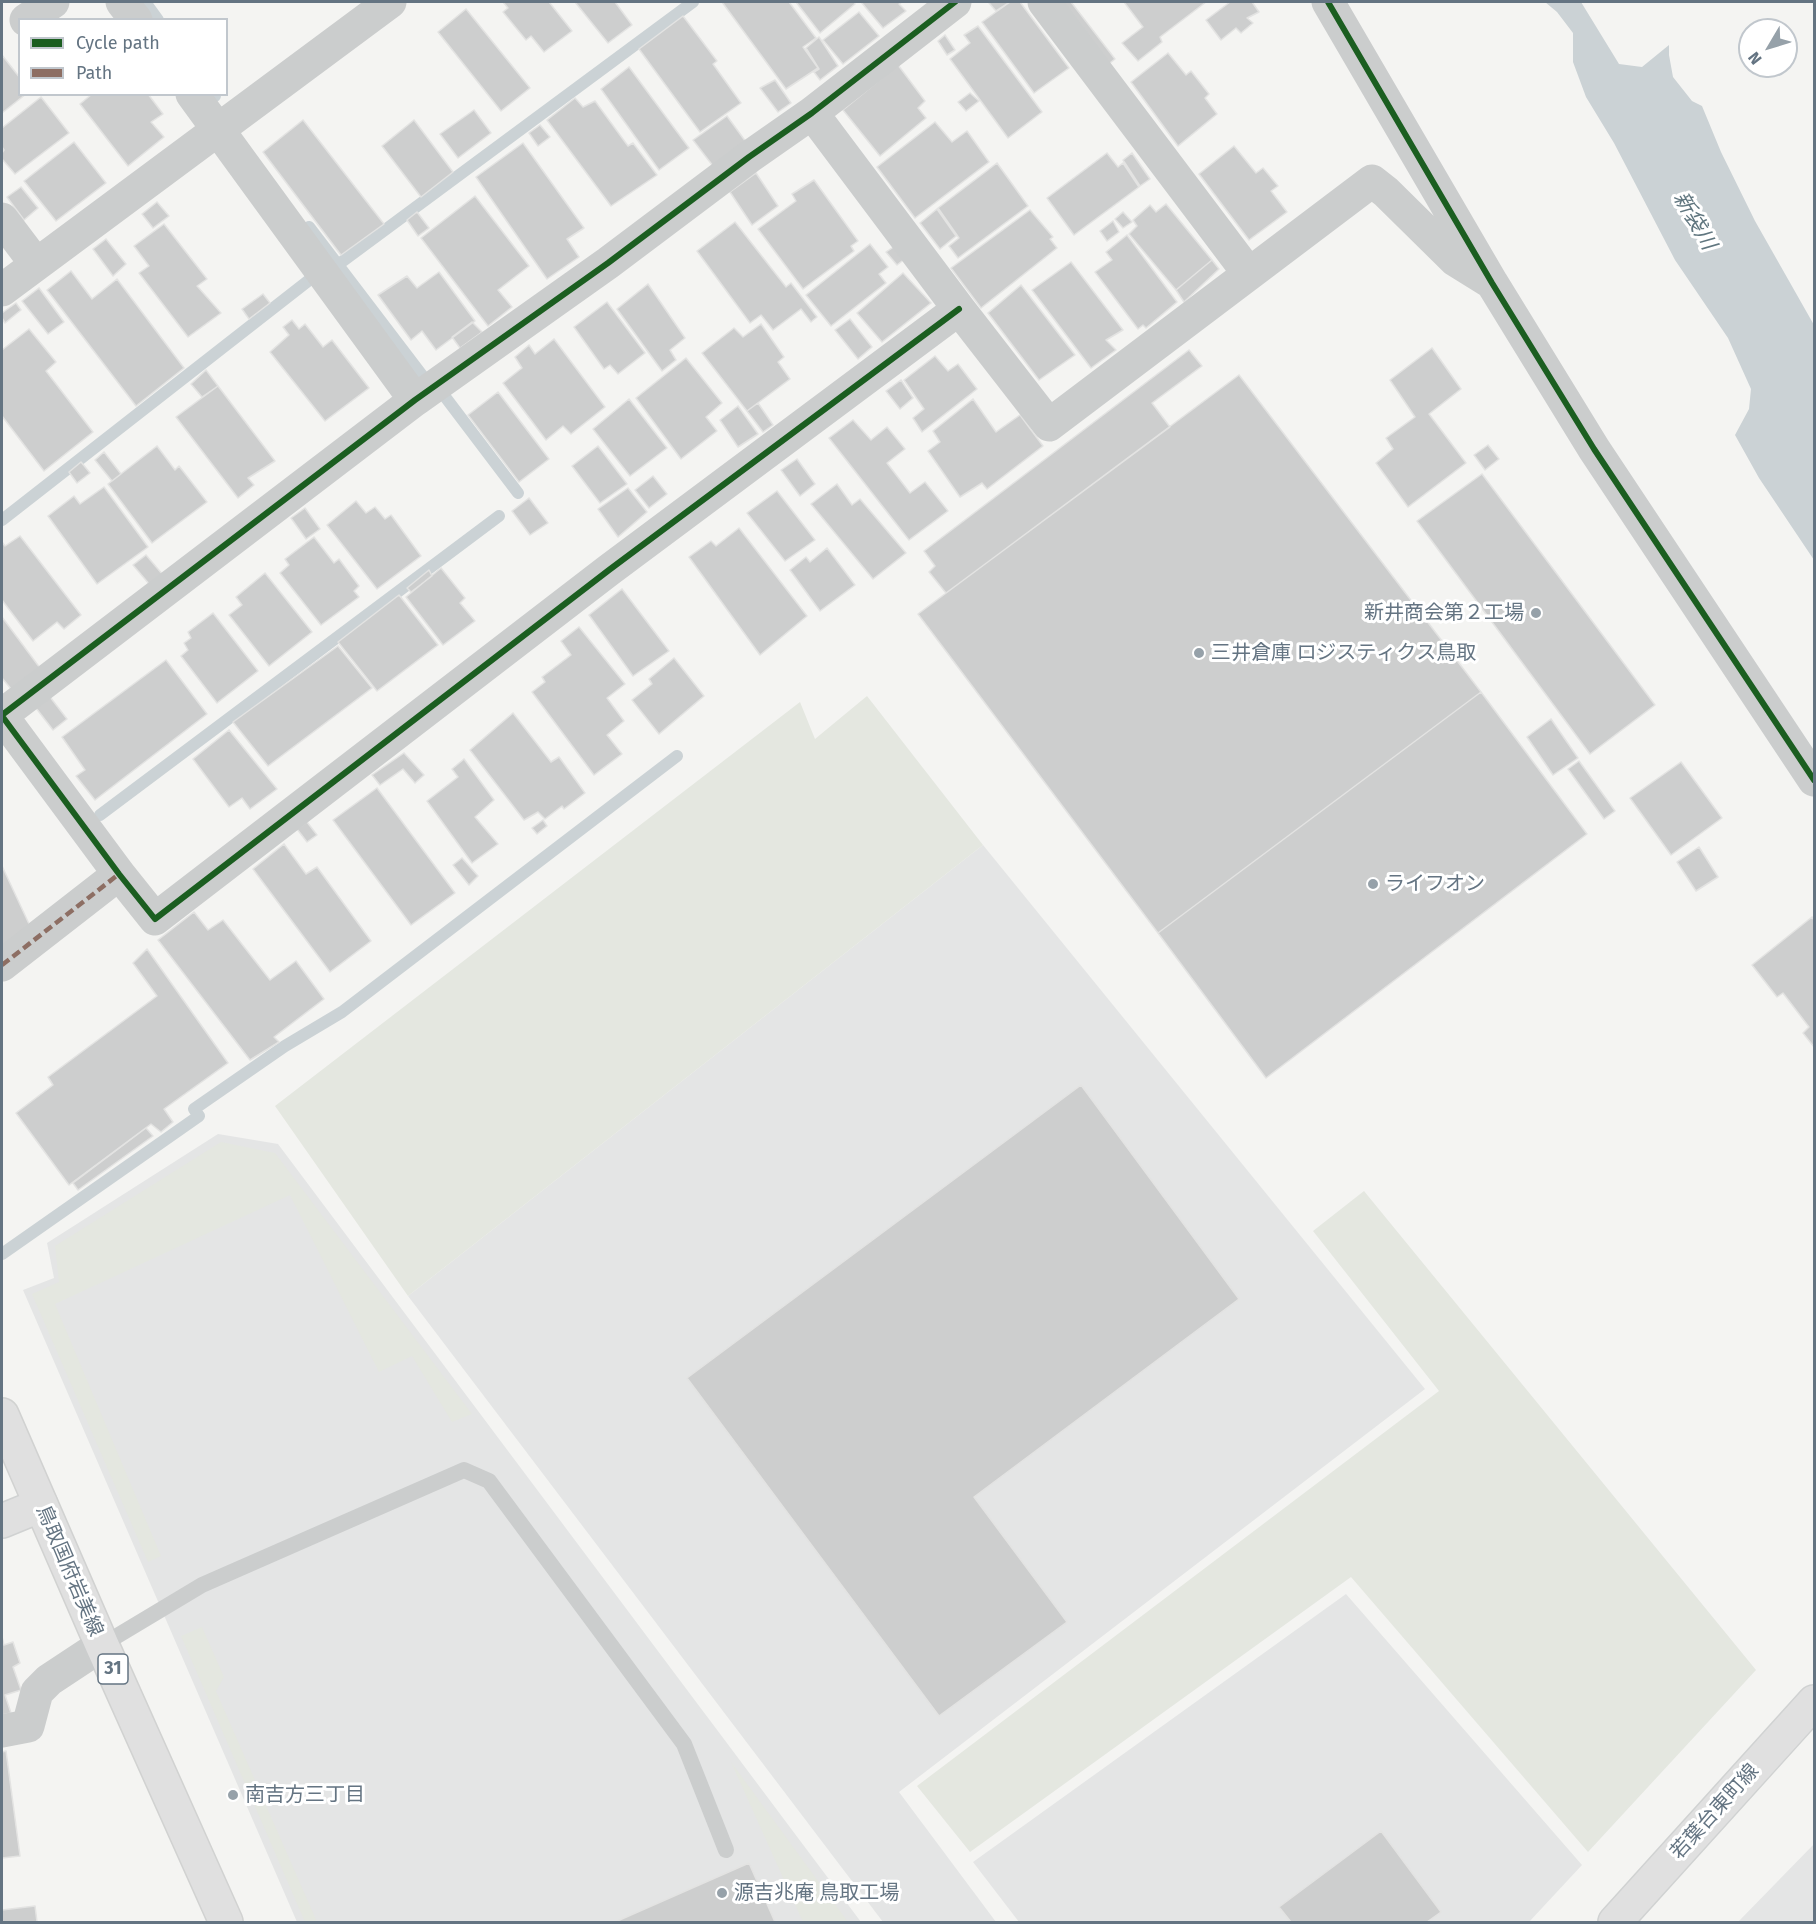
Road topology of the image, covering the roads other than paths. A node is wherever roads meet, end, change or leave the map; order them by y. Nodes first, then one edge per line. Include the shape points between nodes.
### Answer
1 (53, 2) edge
2 (122, 2) edge
3 (390, 2) edge
4 (955, 2) edge
5 (1044, 2) edge
6 (1328, 2) edge
7 (29, 18) edge
8 (134, 18) edge
9 (18, 25) edge
10 (2, 35) edge
11 (193, 96) edge
12 (812, 113) junction
13 (218, 129) junction
14 (2, 219) edge
15 (36, 264) junction
16 (1249, 274) junction
17 (1492, 283) junction
18 (2, 290) edge
19 (959, 309) junction
20 (415, 400) junction
21 (2, 716) edge
22 (1815, 780) edge
23 (119, 874) junction
24 (2, 965) edge
25 (2, 1415) edge
26 (41, 1505) junction
27 (2, 1521) edge
28 (102, 1645) junction
29 (1815, 1702) edge
30 (2, 1731) edge
31 (726, 1850) dead end
32 (226, 1923) edge
33 (1616, 1923) edge

1 - 7 street
2 - 8 street
3 - 13 street
4 - 12 street
5 - 16 street
6 - 17 street
9 - 10 street
11 - 13 street
12 - 19 street
12 - 20 street
13 - 15 street
13 - 20 street
14 - 15 street
15 - 18 street
16 - 17 street via 1372,181 1455,260
16 - 19 street via 1049,424
17 - 22 street via 1594,449
19 - 23 street via 609,570 155,919
20 - 21 street
21 - 23 street
23 - 24 street
25 - 26 main road, 鳥取国府岩美線 / 31
26 - 27 main road
26 - 28 main road, 鳥取国府岩美線 / 31
28 - 30 street via 37,1692 28,1726
28 - 31 lane via 202,1585 464,1470 489,1481 684,1744
28 - 32 main road, 鳥取国府岩美線 / 31
29 - 33 main road, 若葉台東町線

